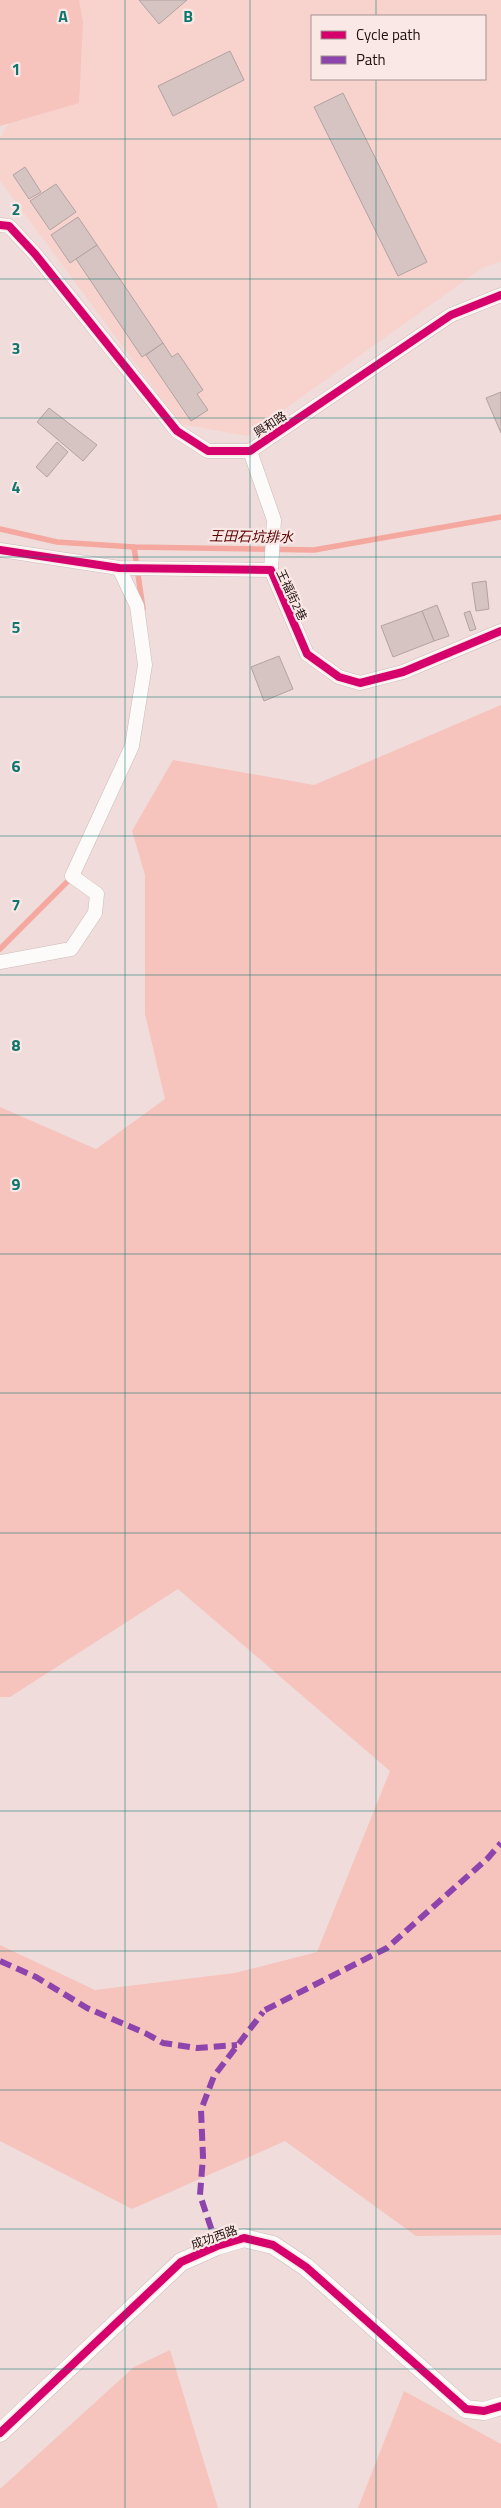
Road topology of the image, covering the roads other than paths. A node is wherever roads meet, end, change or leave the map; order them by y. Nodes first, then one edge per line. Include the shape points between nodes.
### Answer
1 (0, 225) edge
2 (501, 295) edge
3 (250, 451) junction
4 (0, 550) edge
5 (124, 568) junction
6 (271, 570) junction
7 (501, 631) edge
8 (0, 962) edge
9 (501, 2406) edge
10 (0, 2433) edge

1 - 3 street, 興和路 via 9,226 35,254 177,431 208,451
2 - 3 street, 興和路 via 451,315
3 - 6 street via 274,520
4 - 5 street, 王福街2巷
5 - 6 street, 王福街2巷
5 - 8 street via 137,606 145,665 132,746 72,876 97,894 95,913 71,949
6 - 7 street, 王福街2巷 via 307,654 338,676 360,683 403,672
9 - 10 street, 成功西路 via 484,2411 466,2409 306,2267 274,2245 244,2238 180,2262

